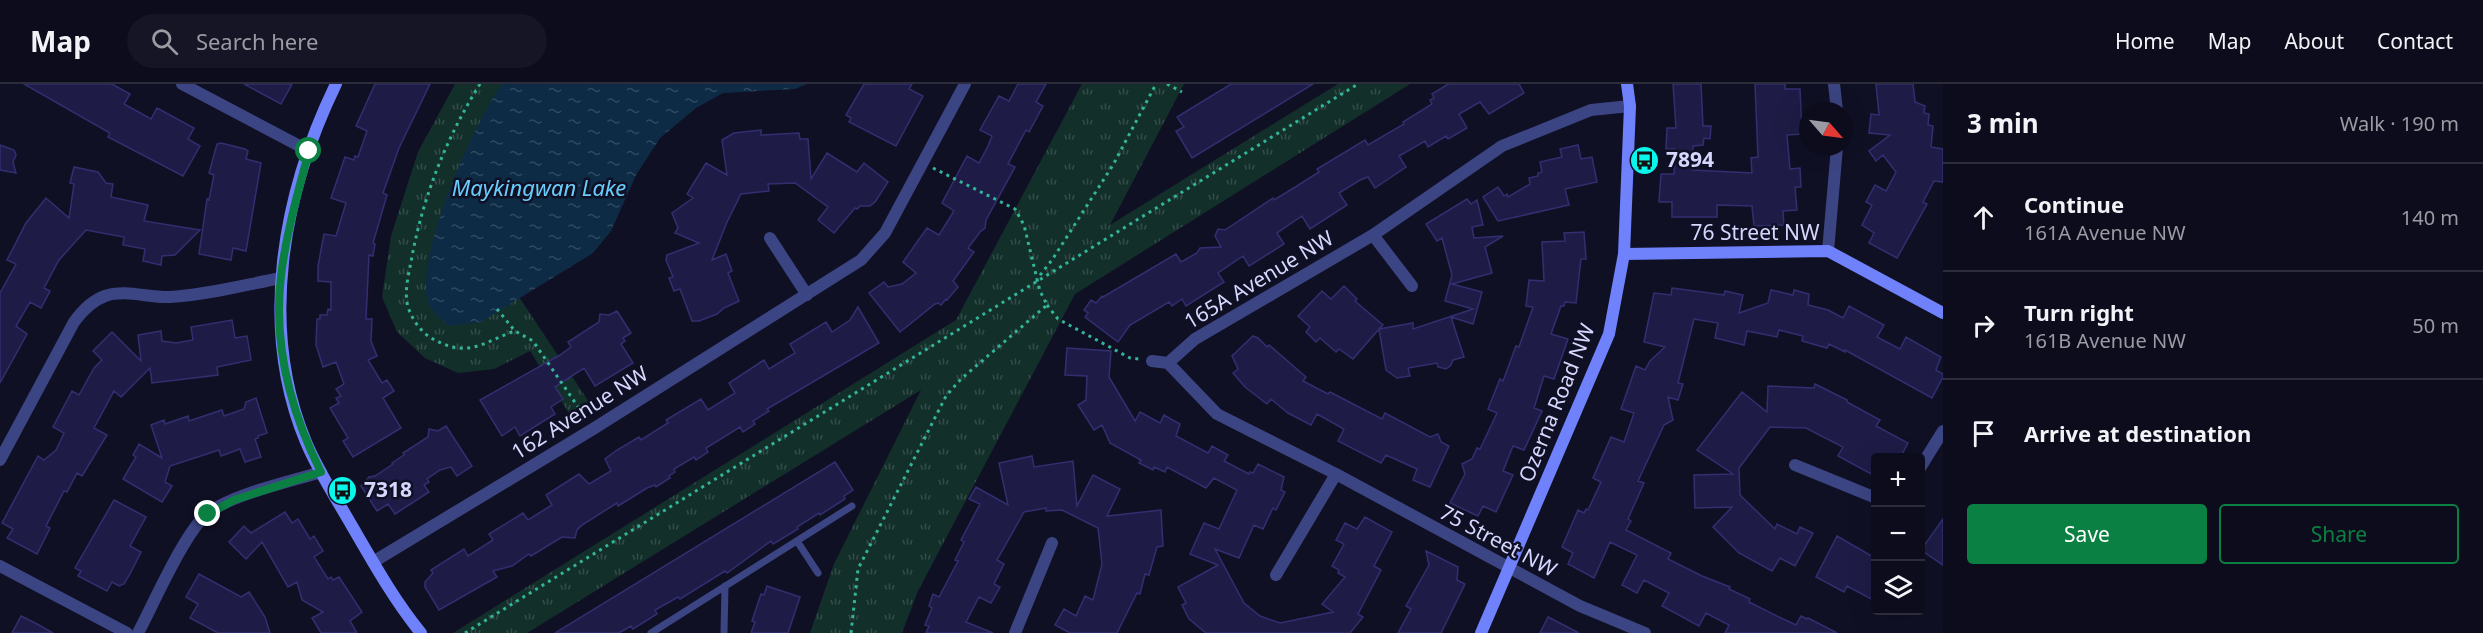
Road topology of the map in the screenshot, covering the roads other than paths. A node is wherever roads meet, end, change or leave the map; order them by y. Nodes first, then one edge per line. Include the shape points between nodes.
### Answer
1 (182, 84) edge
2 (336, 84) edge
3 (965, 84) edge
4 (1627, 84) edge
5 (1834, 84) edge
6 (1836, 102) edge
7 (1630, 106) junction
8 (309, 151) junction
9 (1836, 156) edge
10 (1373, 235) junction
11 (770, 238) dead end
12 (1828, 251) junction
13 (1624, 254) junction
14 (280, 279) junction
15 (1412, 286) dead end
16 (807, 296) junction
17 (1943, 313) edge
18 (1152, 361) road end
19 (1168, 363) junction
20 (1943, 431) edge
21 (0, 460) edge
22 (1925, 460) edge
23 (1795, 465) dead end
24 (321, 472) junction
25 (1336, 474) junction
26 (1871, 496) edge
27 (852, 506) dead end
28 (797, 541) junction
29 (1052, 543) dead end
30 (373, 562) junction
31 (0, 566) edge
32 (1510, 570) junction
33 (818, 573) dead end
34 (1276, 575) dead end
35 (725, 586) junction
36 (127, 633) edge
37 (138, 633) edge
38 (421, 633) edge
39 (651, 633) edge
40 (724, 633) edge
41 (1015, 633) edge
42 (1481, 633) edge
43 (1646, 633) edge

1 - 8 street
2 - 8 street
3 - 16 street, 162 Avenue NW via 885,233 861,260
4 - 7 street, Ozerna Road NW
5 - 6 street
7 - 10 street, 165A Avenue NW via 1591,110 1502,146
7 - 13 street, Ozerna Road NW
8 - 14 street
9 - 12 street
10 - 15 street
10 - 19 street, 165A Avenue NW via 1195,339
11 - 16 street
12 - 13 street, 76 Street NW
12 - 17 street, 76 Street NW
13 - 32 street, Ozerna Road NW via 1609,334
14 - 21 street via 173,297 106,295 86,307 74,322
14 - 24 street via 282,348 288,383 306,442
16 - 30 street, 162 Avenue NW
18 - 19 street
19 - 25 street, 75 Street NW via 1217,414
20 - 22 street
23 - 26 street
24 - 30 street
24 - 37 street via 234,500 208,514 192,531
25 - 32 street, 75 Street NW
25 - 34 street
27 - 28 lane
28 - 33 lane
28 - 35 lane
29 - 41 street
30 - 38 street
31 - 36 street
32 - 42 street, Ozerna Road NW
32 - 43 street, 75 Street NW via 1580,606
35 - 39 lane
35 - 40 lane

